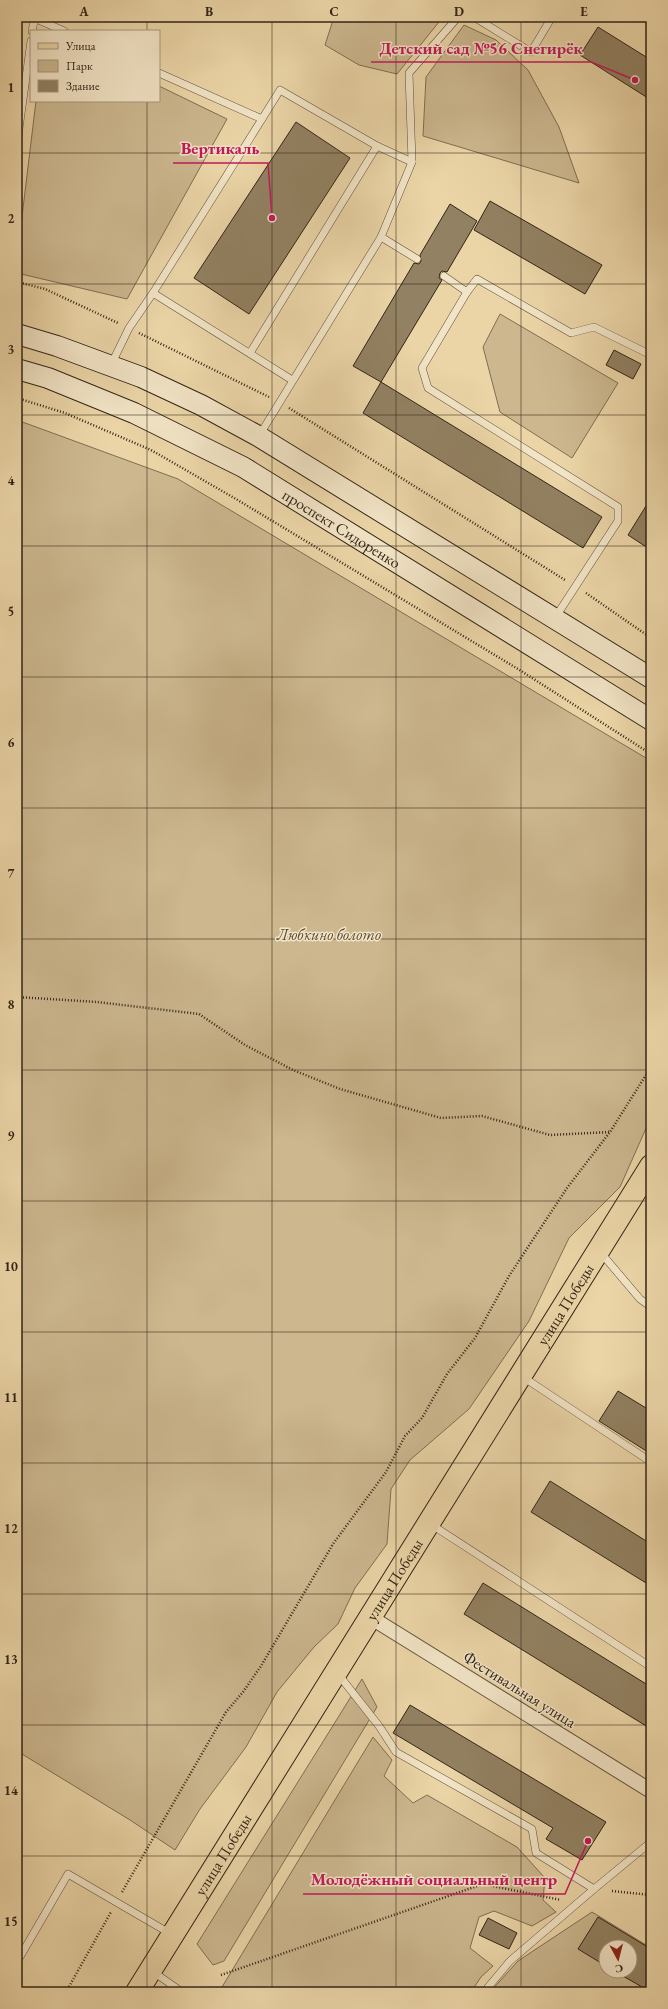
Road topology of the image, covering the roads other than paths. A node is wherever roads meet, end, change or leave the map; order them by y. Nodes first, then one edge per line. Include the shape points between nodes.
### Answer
1 (35, 17) edge
2 (458, 17) edge
3 (474, 17) edge
4 (552, 17) edge
5 (32, 30) edge
6 (62, 30) edge
7 (30, 48) edge
8 (160, 73) edge
9 (262, 119) junction
10 (17, 143) edge
11 (377, 146) junction
12 (412, 162) junction
13 (381, 237) junction
14 (417, 259) dead end
15 (444, 276) dead end
16 (467, 292) junction
17 (153, 293) junction
18 (17, 334) edge
19 (250, 353) junction
20 (651, 355) edge
21 (111, 365) junction
22 (17, 369) edge
23 (292, 380) junction
24 (258, 436) junction
25 (554, 618) junction
26 (651, 678) edge
27 (651, 720) edge
28 (651, 1166) edge
29 (599, 1252) junction
30 (651, 1307) edge
31 (521, 1376) junction
32 (651, 1462) edge
33 (429, 1523) junction
34 (370, 1617) junction
35 (651, 1667) edge
36 (336, 1671) junction
37 (651, 1791) edge
38 (651, 1842) edge
39 (594, 1889) junction
40 (172, 1935) junction
41 (17, 1962) edge
42 (151, 1970) junction
43 (137, 1992) edge
44 (182, 1992) edge
45 (484, 1992) edge

1 - 5 lane
1 - 6 lane
2 - 12 lane via 409,73
3 - 4 lane via 531,52
7 - 10 lane
8 - 9 lane
9 - 11 lane via 280,90
9 - 17 lane
11 - 12 lane
11 - 19 lane
12 - 13 lane
13 - 14 lane
13 - 23 lane
15 - 16 lane
16 - 20 lane via 477,279 571,333 594,327
16 - 25 lane via 422,368 428,388 618,507 618,521
17 - 19 lane
17 - 21 lane via 129,328
18 - 21 main road
19 - 23 lane
21 - 24 main road via 201,405
22 - 27 main road, проспект Сидоренко via 48,378 134,413 243,467
23 - 24 lane
24 - 25 main road
25 - 26 main road
28 - 29 main road, улица Победы
29 - 30 lane via 640,1299
29 - 31 main road, улица Победы
31 - 32 lane
31 - 33 main road, улица Победы
33 - 34 main road, улица Победы
33 - 35 lane
34 - 36 main road, улица Победы
34 - 37 street, Фестивальная улица
36 - 39 lane via 396,1752 532,1829 536,1853
36 - 40 main road, улица Победы
38 - 39 lane
39 - 45 lane via 510,1961
40 - 41 lane via 68,1874
40 - 42 main road, улица Победы
42 - 43 main road, улица Победы
42 - 44 lane

